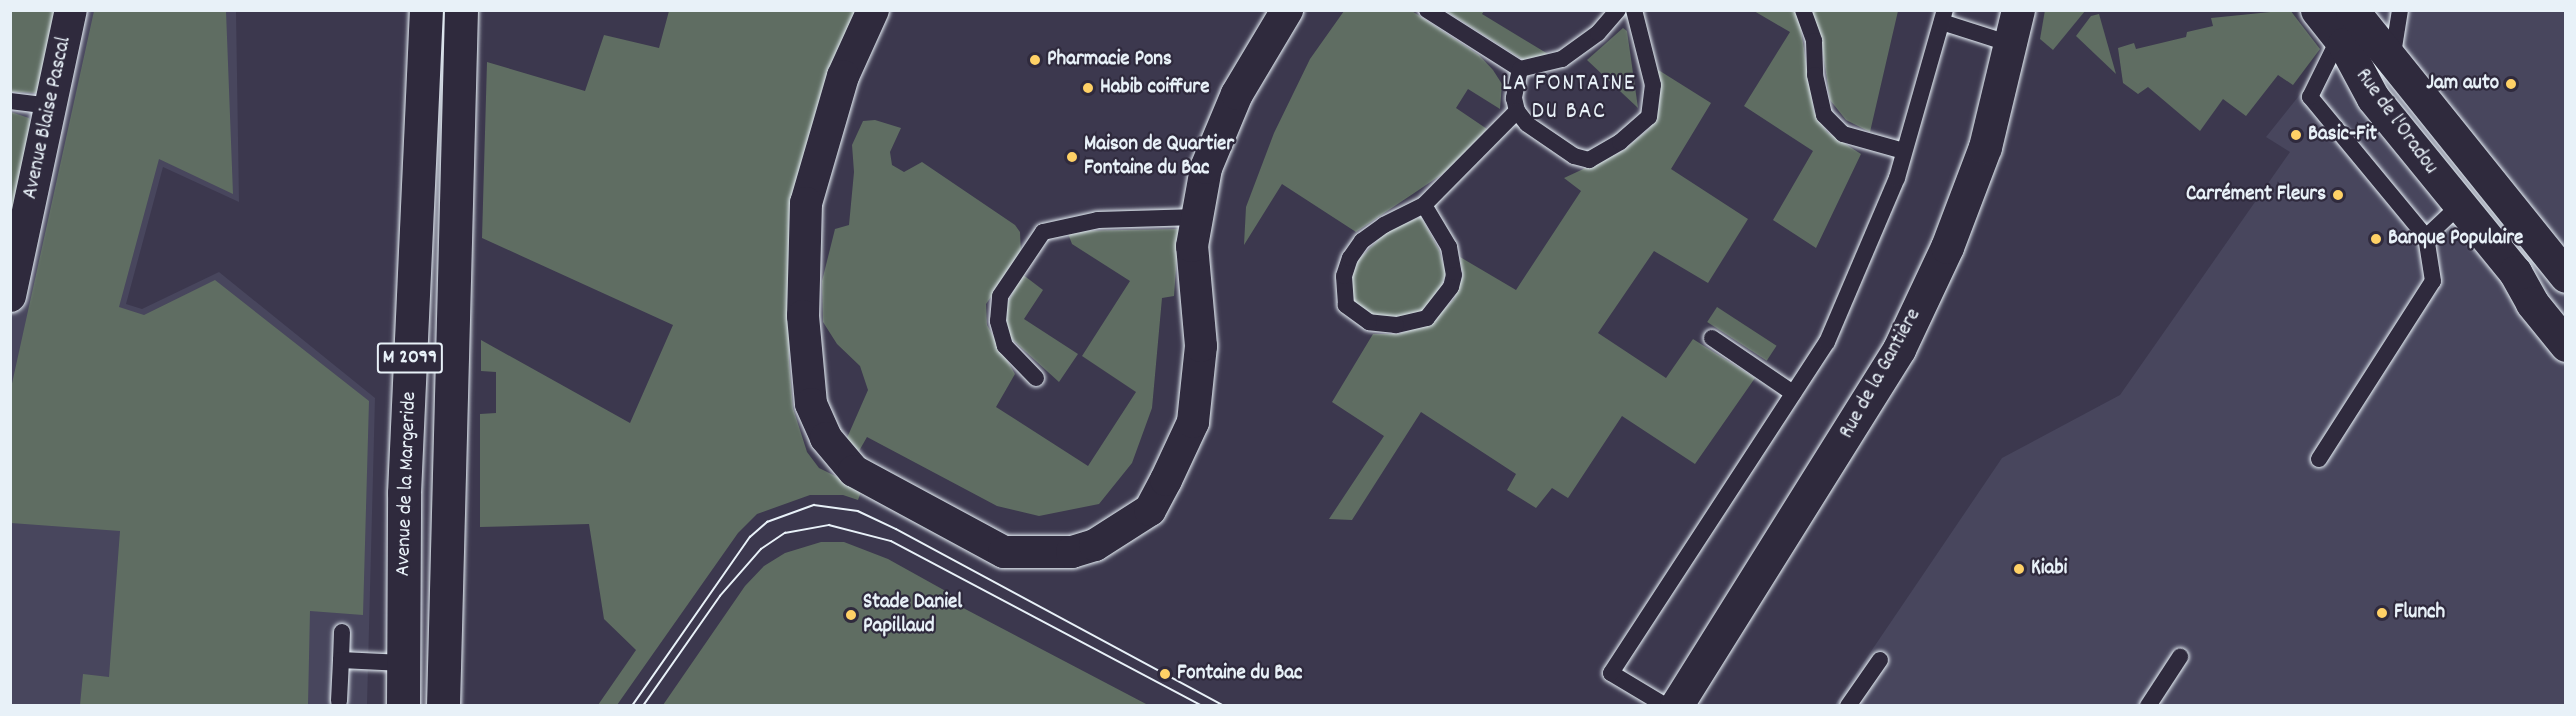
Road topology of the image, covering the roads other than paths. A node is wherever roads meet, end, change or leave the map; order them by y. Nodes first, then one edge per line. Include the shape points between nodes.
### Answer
1 (71, 10) edge
2 (426, 10) edge
3 (461, 10) edge
4 (873, 10) edge
5 (1287, 10) edge
6 (1427, 10) edge
7 (1618, 10) edge
8 (1634, 10) edge
9 (1803, 10) edge
10 (2018, 10) edge
11 (2317, 10) edge
12 (2400, 10) edge
13 (1944, 16) edge
14 (2343, 20) edge
15 (2011, 44) junction
16 (2392, 60) junction
17 (1520, 69) junction
18 (10, 101) edge
19 (51, 106) junction
20 (1517, 111) junction
21 (1904, 151) junction
22 (1424, 206) junction
23 (2460, 206) junction
24 (1197, 217) junction
25 (2426, 237) junction
26 (2565, 276) edge
27 (2565, 295) edge
28 (10, 296) edge
29 (1712, 338) dead end
30 (2565, 345) edge
31 (1035, 378) dead end
32 (1793, 393) junction
33 (2319, 459) dead end
34 (342, 632) dead end
35 (2180, 657) dead end
36 (341, 660) junction
37 (1880, 660) dead end
38 (403, 663) junction
39 (339, 701) dead end
40 (403, 705) edge
41 (443, 705) edge
42 (1666, 705) edge
43 (1676, 705) edge
44 (1848, 705) edge
45 (2148, 705) edge

1 - 19 street, Avenue Blaise Pascal
2 - 38 main road, Avenue de la Margeride / M 2099 via 404,493
3 - 41 main road, Avenue de la Margeride / M 2099
4 - 24 street via 843,76 806,203 803,315 811,404 826,438 854,471 1004,552 1072,552 1095,544 1150,510 1193,422 1201,346 1192,246
5 - 24 street via 1237,94 1206,168
6 - 17 lane
7 - 17 lane via 1598,33 1562,59 1534,69
8 - 20 lane via 1653,86 1648,117 1620,142 1589,160 1574,156
9 - 21 lane via 1814,41 1815,75 1824,115 1843,134
10 - 15 main road, Rue de la Gantière
11 - 14 main road, Rue de l'Oradou
12 - 16 lane
13 - 15 lane
13 - 21 lane
14 - 16 main road, Rue de l'Oradou
14 - 23 main road, Rue de l'Oradou via 2373,98
14 - 25 lane via 2310,97
14 - 27 lane
15 - 43 main road, Rue de la Gantière via 1985,147 1947,247 1899,349
16 - 26 main road, Rue de l'Oradou
17 - 20 lane via 1514,98
18 - 19 lane
19 - 28 street, Avenue Blaise Pascal
20 - 22 lane
21 - 32 lane via 1827,342
22 - 22 lane via 1384,225 1362,241 1350,258 1344,276 1346,304 1369,322 1396,325 1427,318 1451,286 1454,275 1449,247
23 - 25 lane
23 - 30 main road, Rue de l'Oradou via 2515,272 2532,303
24 - 31 lane via 1098,220 1043,232 1000,296 998,321 1005,346
25 - 33 lane via 2433,281
29 - 32 lane
32 - 42 lane via 1611,673
34 - 36 lane
35 - 45 lane
36 - 38 lane
36 - 39 lane
37 - 44 lane
38 - 40 main road, Avenue de la Margeride / M 2099

